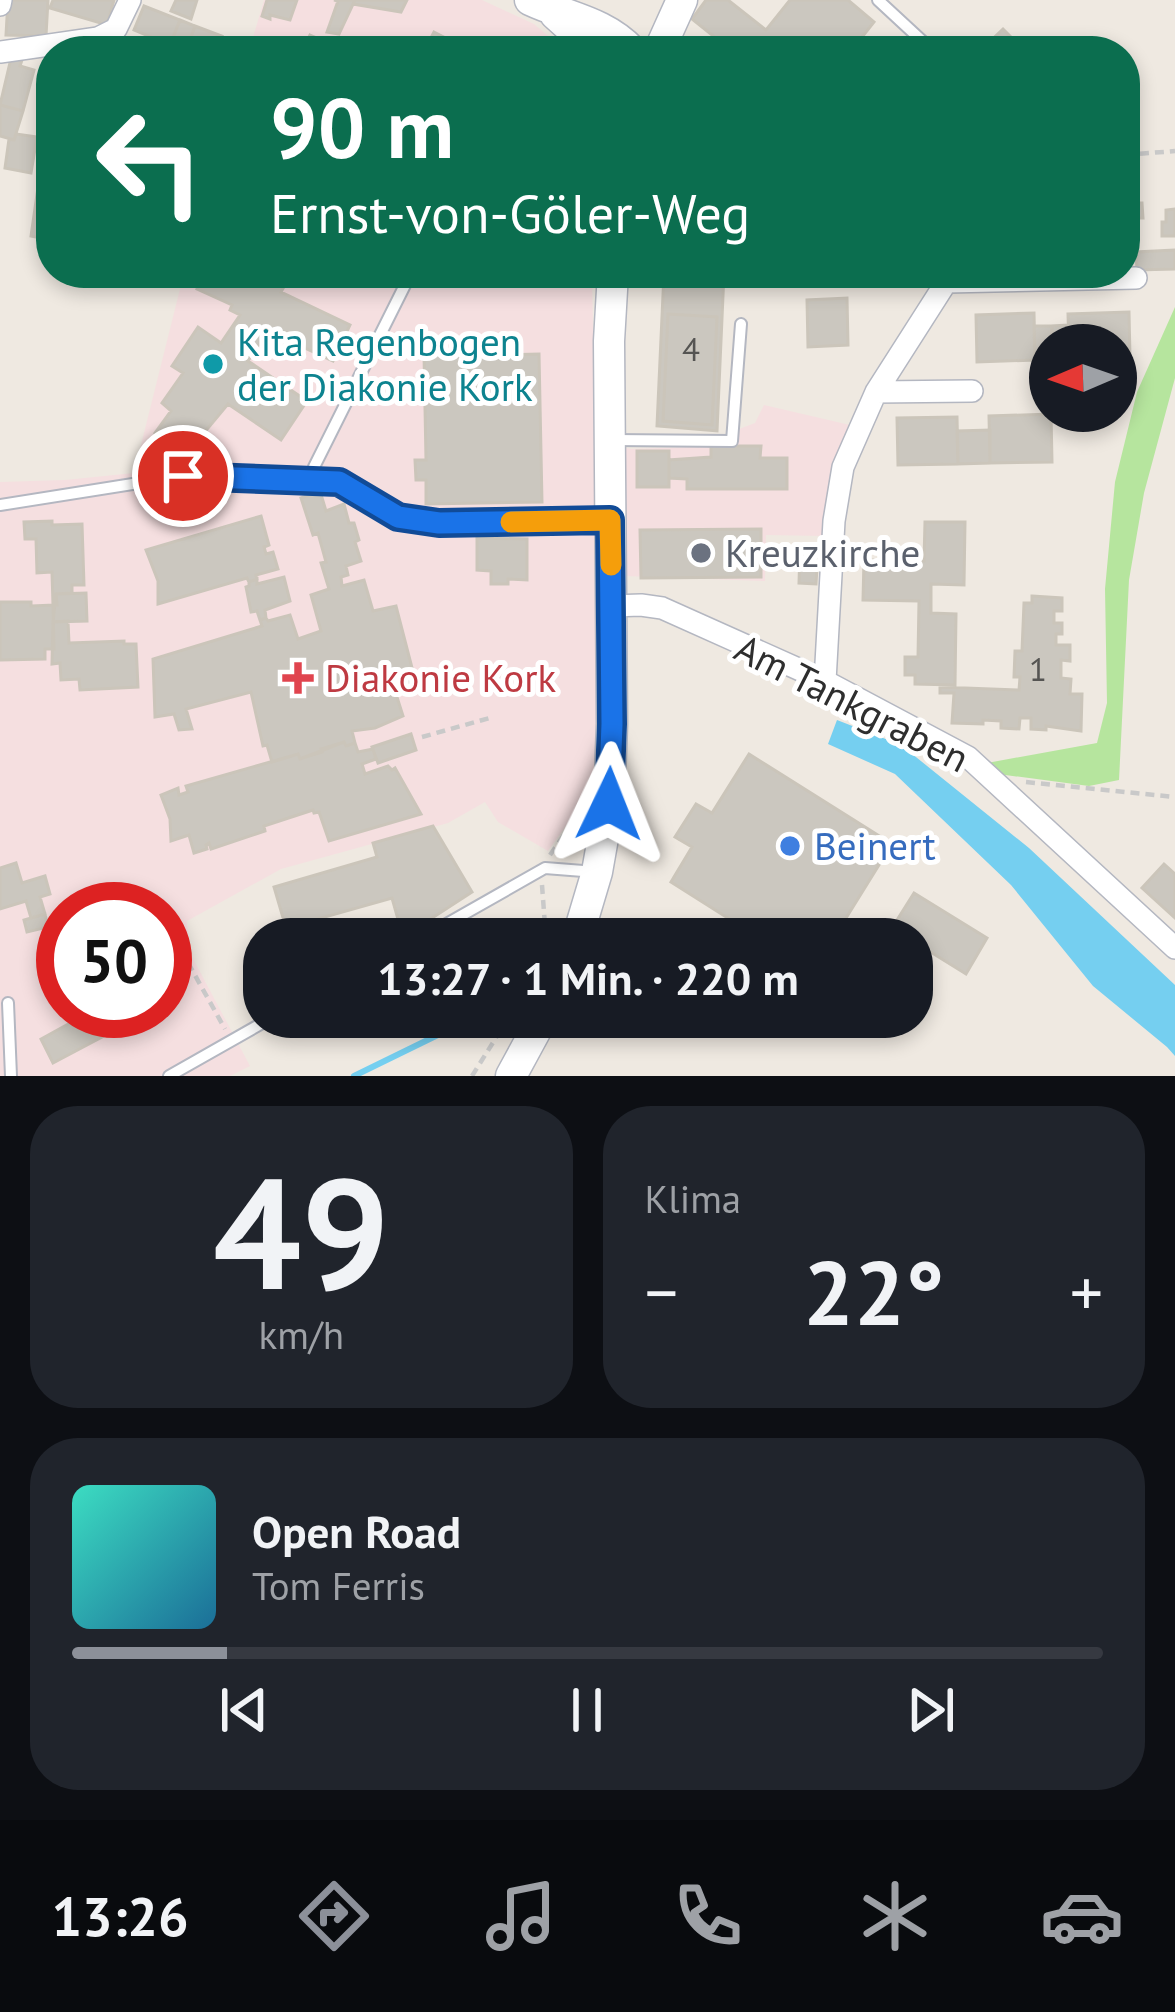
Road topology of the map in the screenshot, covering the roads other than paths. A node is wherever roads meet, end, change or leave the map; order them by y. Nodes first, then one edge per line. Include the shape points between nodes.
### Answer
1 (130, 0) edge
2 (682, 0) edge
3 (878, 0) edge
4 (540, 5) edge
5 (102, 36) edge
6 (578, 36) edge
7 (615, 36) edge
8 (666, 36) edge
9 (917, 36) edge
10 (36, 47) edge
11 (0, 52) edge
12 (403, 288) edge
13 (613, 288) edge
14 (944, 288) edge
15 (741, 324) dead end
16 (972, 391) dead end
17 (876, 392) junction
18 (609, 440) junction
19 (312, 481) junction
20 (0, 505) edge
21 (610, 520) junction
22 (611, 606) junction
23 (825, 681) junction
24 (597, 872) junction
25 (456, 918) edge
26 (583, 918) edge
27 (1175, 948) edge
28 (8, 1003) dead end
29 (243, 1032) edge
30 (532, 1038) edge
31 (11, 1076) edge
32 (169, 1076) edge
33 (511, 1076) edge

1 - 5 street via 116,29
2 - 8 main road
3 - 9 lane
4 - 6 main road
4 - 7 main road
10 - 11 street
12 - 19 lane
13 - 18 main road
14 - 17 street
15 - 18 lane via 732,441
16 - 17 street
17 - 23 street via 843,467
18 - 21 main road
19 - 20 lane via 183,476
19 - 21 lane via 339,482 416,521
21 - 22 main road
22 - 23 street, Am Tankgraben via 662,608
22 - 24 main road via 609,804
23 - 27 street, Am Tankgraben via 968,757
24 - 25 lane via 547,864
24 - 26 main road
28 - 31 lane
29 - 32 lane
30 - 33 main road

